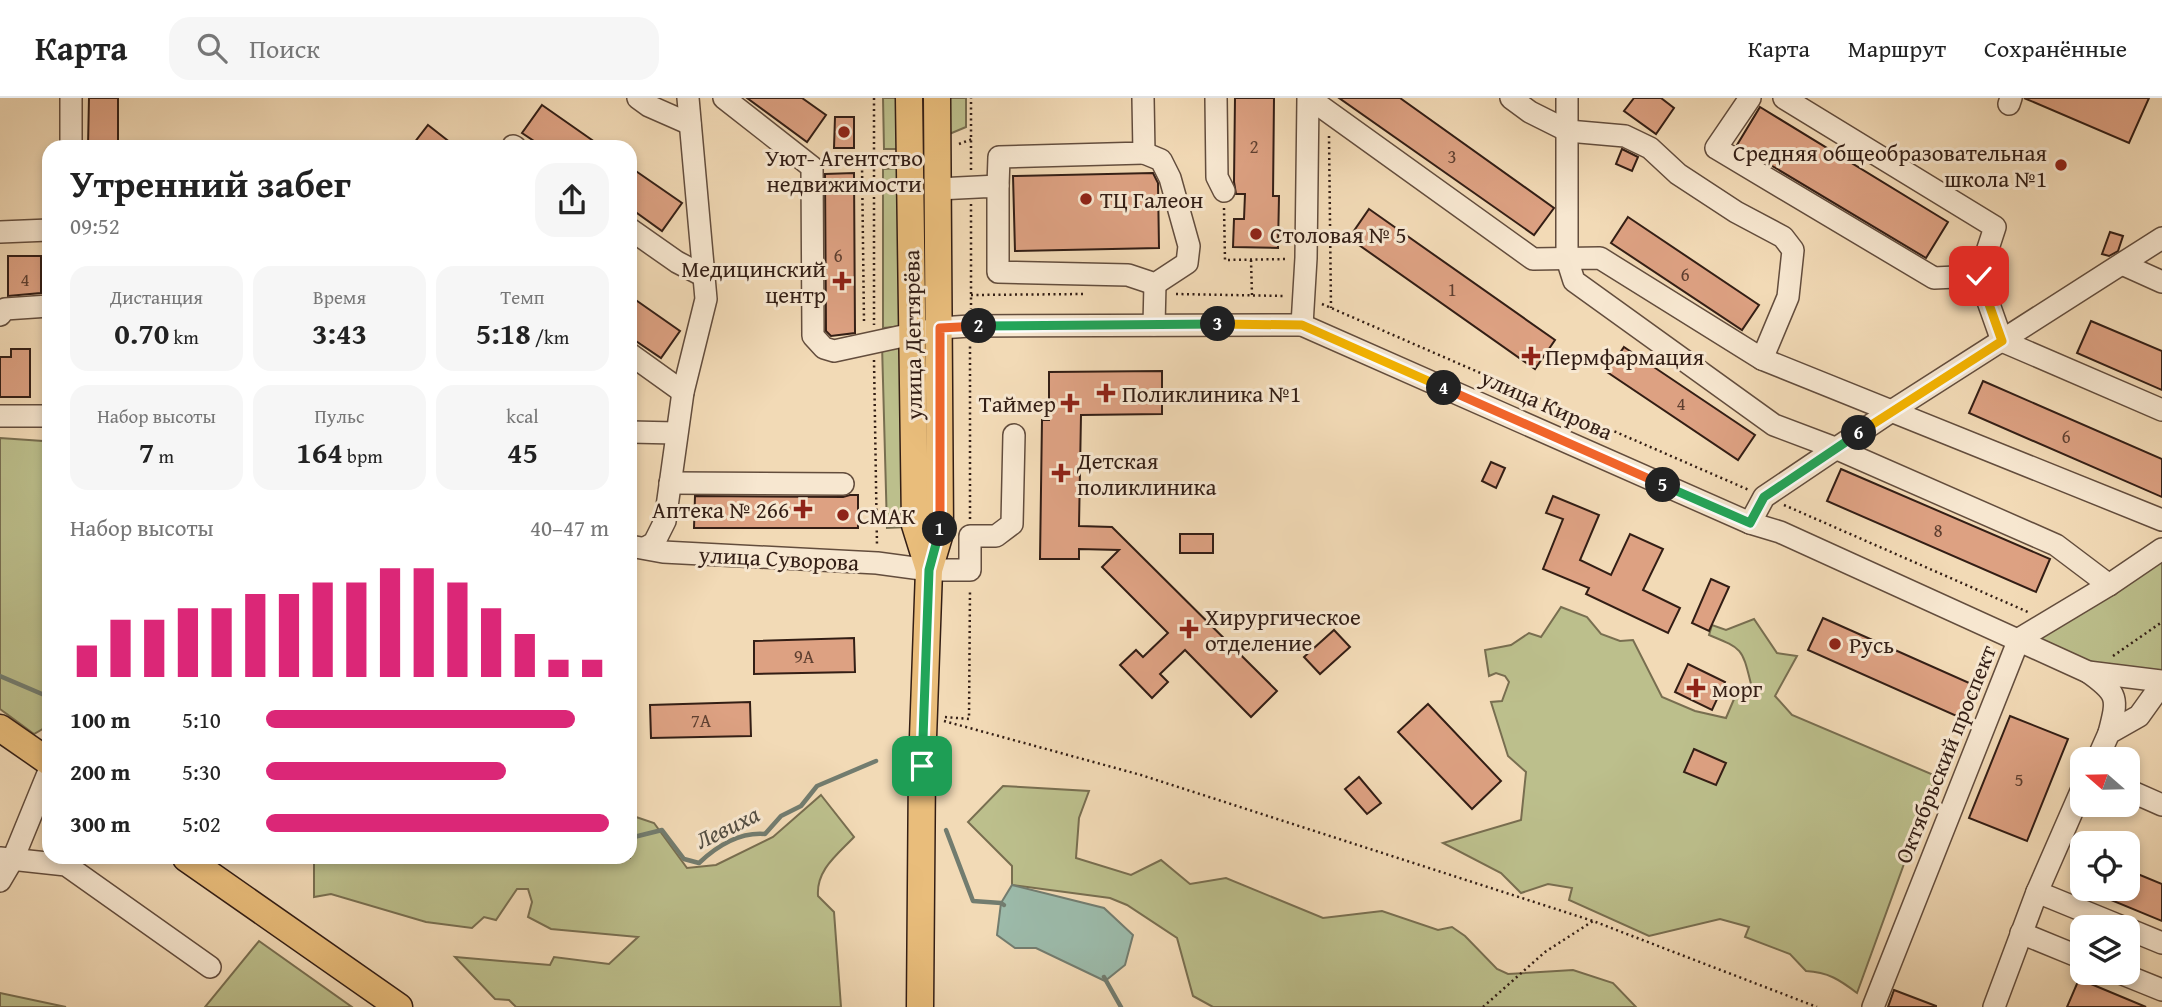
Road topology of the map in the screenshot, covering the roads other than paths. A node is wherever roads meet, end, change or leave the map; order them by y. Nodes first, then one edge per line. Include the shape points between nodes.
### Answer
1 (72, 98) edge
2 (638, 98) edge
3 (688, 98) edge
4 (724, 98) edge
5 (909, 98) edge
6 (937, 98) edge
7 (1143, 98) edge
8 (1216, 98) edge
9 (1309, 98) edge
10 (1511, 98) edge
11 (1567, 98) edge
12 (1750, 98) edge
13 (1784, 98) edge
14 (691, 124) junction
15 (1569, 131) junction
16 (71, 140) edge
17 (1144, 153) junction
18 (998, 186) junction
19 (939, 189) junction
20 (1224, 191) dead end
21 (42, 230) edge
22 (0, 232) edge
23 (637, 234) edge
24 (2162, 239) edge
25 (1567, 259) junction
26 (2122, 264) junction
27 (702, 275) junction
28 (1979, 276) junction
29 (2162, 282) edge
30 (1155, 289) junction
31 (42, 306) edge
32 (0, 315) edge
33 (1154, 325) junction
34 (1302, 325) junction
35 (940, 328) junction
36 (912, 334) junction
37 (2002, 341) junction
38 (637, 359) edge
39 (1762, 359) junction
40 (683, 392) junction
41 (1893, 410) junction
42 (2162, 410) edge
43 (0, 416) edge
44 (42, 416) edge
45 (637, 432) edge
46 (676, 433) junction
47 (1014, 435) dead end
48 (1835, 449) junction
49 (670, 483) junction
50 (843, 484) dead end
51 (2162, 520) edge
52 (1750, 523) junction
53 (637, 547) edge
54 (2162, 549) edge
55 (929, 570) junction
56 (2109, 585) junction
57 (2019, 639) junction
58 (2088, 672) junction
59 (2162, 682) edge
60 (0, 728) edge
61 (2109, 733) junction
62 (2103, 747) edge
63 (42, 757) edge
64 (42, 785) edge
65 (2140, 795) edge
66 (2162, 805) edge
67 (2070, 816) edge
68 (6, 859) edge
69 (42, 863) edge
70 (56, 864) edge
71 (195, 864) edge
72 (0, 881) edge
73 (2037, 892) junction
74 (2094, 915) edge
75 (2021, 933) junction
76 (2140, 934) edge
77 (2162, 943) edge
78 (2070, 953) edge
79 (210, 967) dead end
80 (2140, 981) edge
81 (2162, 990) edge
82 (399, 1007) edge
83 (920, 1007) edge
84 (1873, 1007) edge
85 (1994, 1007) edge

1 - 16 street
2 - 14 street
3 - 14 street
4 - 36 street, улица Кирова via 813,167 813,336 834,351
5 - 36 main road, улица Дегтярёва
6 - 19 main road, улица Дегтярёва
7 - 17 street
8 - 20 street via 1217,177
9 - 25 street via 1533,259
9 - 34 street
10 - 15 street
11 - 15 street
12 - 28 street via 1716,148 1934,278
13 - 28 street via 1995,227
14 - 27 street
15 - 25 street
15 - 39 street via 1625,136 1650,148 1678,174 1783,237 1793,250 1788,298
17 - 18 street via 999,157
17 - 30 street via 1161,160 1170,178 1189,246 1188,263
18 - 19 street
18 - 30 street via 998,272 1128,275
19 - 35 main road, улица Дегтярёва
21 - 22 street
23 - 27 street
24 - 26 street
25 - 39 street via 1600,258
25 - 48 street via 1574,281 1774,425
26 - 29 street
26 - 37 street
27 - 40 street via 706,299
28 - 37 street
30 - 33 street
31 - 32 street via 5,309
33 - 34 street, улица Кирова
33 - 35 street, улица Кирова
34 - 52 street, улица Кирова
35 - 36 street, улица Кирова
35 - 55 main road, улица Дегтярёва via 940,533
36 - 55 main road, улица Дегтярёва via 915,525
37 - 41 street
37 - 42 street
38 - 40 street
39 - 41 street
40 - 46 street
41 - 48 street
41 - 51 street
43 - 44 street
45 - 46 street
46 - 49 street
47 - 55 street, улица Суворова via 1012,524 996,536 970,536 970,570
48 - 52 street via 1764,497
48 - 56 street via 2056,545
49 - 50 street
49 - 53 street via 665,521 654,543
52 - 57 street, улица Кирова via 1780,532
53 - 55 street, улица Суворова
54 - 56 street, Октябрьский проспект
55 - 83 main road, улица Дегтярёва
56 - 57 street, Октябрьский проспект
57 - 58 street, улица Кирова
57 - 84 street, Октябрьский проспект
58 - 59 street, улица Кирова
58 - 61 street, улица Кирова via 2107,685 2116,705
59 - 61 street via 2139,716
60 - 63 main road
61 - 62 street
64 - 68 street
65 - 66 street
67 - 73 street
68 - 69 street
68 - 72 street
70 - 79 street via 66,865
71 - 82 main road
73 - 74 street
73 - 75 street
75 - 78 street
75 - 85 street
76 - 77 street
80 - 81 street

